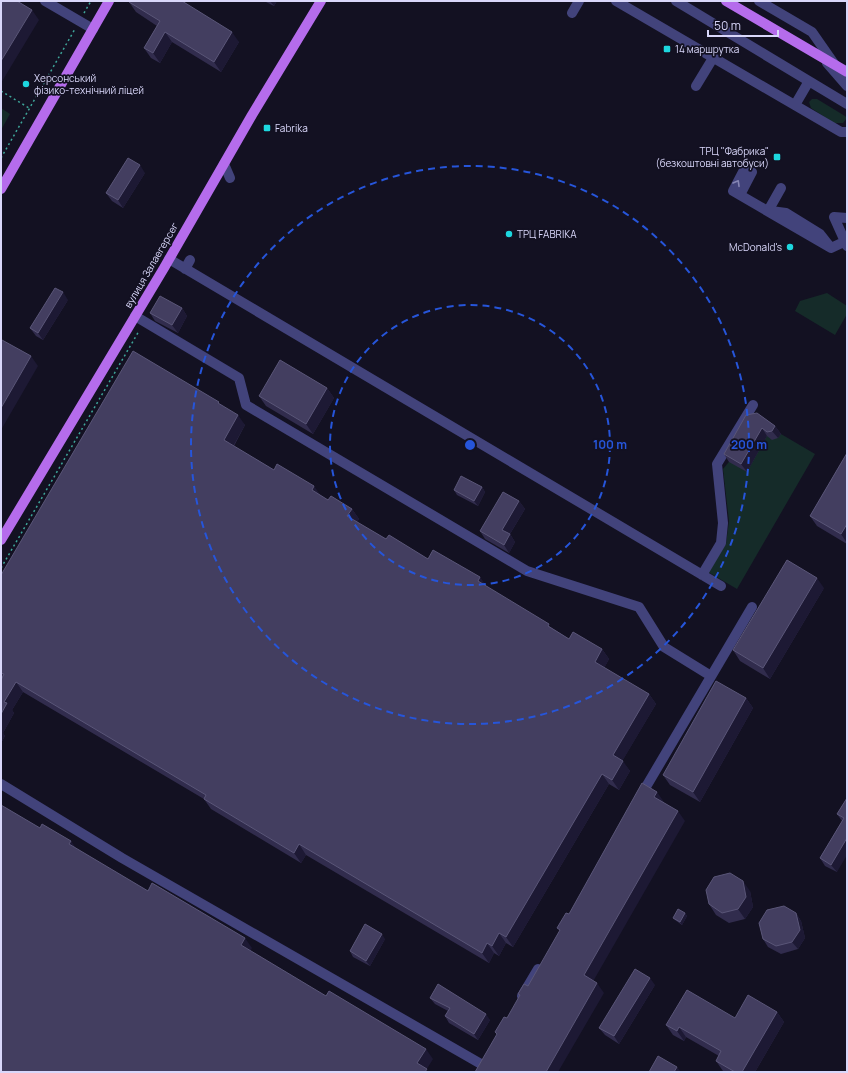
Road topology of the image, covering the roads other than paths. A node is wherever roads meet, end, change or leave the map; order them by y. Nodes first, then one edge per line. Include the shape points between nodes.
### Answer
1 (45, 1) edge
2 (109, 1) edge
3 (321, 1) edge
4 (579, 1) edge
5 (616, 1) edge
6 (676, 1) edge
7 (759, 1) edge
8 (731, 2) edge
9 (572, 13) dead end
10 (93, 30) junction
11 (713, 58) junction
12 (823, 58) junction
13 (835, 65) junction
14 (847, 72) edge
15 (809, 81) junction
16 (696, 86) dead end
17 (847, 86) edge
18 (847, 104) edge
19 (795, 105) junction
20 (847, 132) edge
21 (224, 164) junction
22 (749, 170) dead end
23 (230, 178) dead end
24 (781, 188) dead end
25 (1, 189) edge
26 (768, 211) junction
27 (847, 218) edge
28 (847, 240) edge
29 (169, 259) junction
30 (190, 260) dead end
31 (185, 269) junction
32 (135, 316) junction
33 (752, 405) dead end
34 (1, 540) edge
35 (702, 575) junction
36 (721, 586) dead end
37 (752, 607) dead end
38 (711, 676) junction
39 (1, 784) edge
40 (634, 806) edge
41 (542, 962) edge
42 (518, 1003) edge
43 (481, 1065) edge

1 - 10 street
2 - 10 main road
3 - 21 main road, вулиця Залаегерсег
4 - 9 street
5 - 11 street
6 - 15 street
7 - 13 street via 812,32
8 - 12 main road
10 - 25 main road
11 - 16 street
11 - 19 street
12 - 13 main road
12 - 17 street
13 - 14 main road
15 - 18 street
15 - 19 street
19 - 20 street via 842,132
21 - 23 street
21 - 29 main road, вулиця Залаегерсег
26 -> 22 street via 740,195
24 - 26 street
26 - 28 street via 786,212 820,234 831,248
27 - 28 street via 834,217
29 - 31 street
29 - 32 main road, вулиця Залаегерсег
30 - 31 street
31 - 35 street
32 - 34 main road, вулиця Залаегерсег
32 - 38 street via 240,378 246,405 527,572 639,607 664,647
33 - 35 street via 717,464 723,523 721,543
35 - 36 street
37 - 38 street
38 - 40 street
39 - 43 street via 122,858
41 - 42 street

